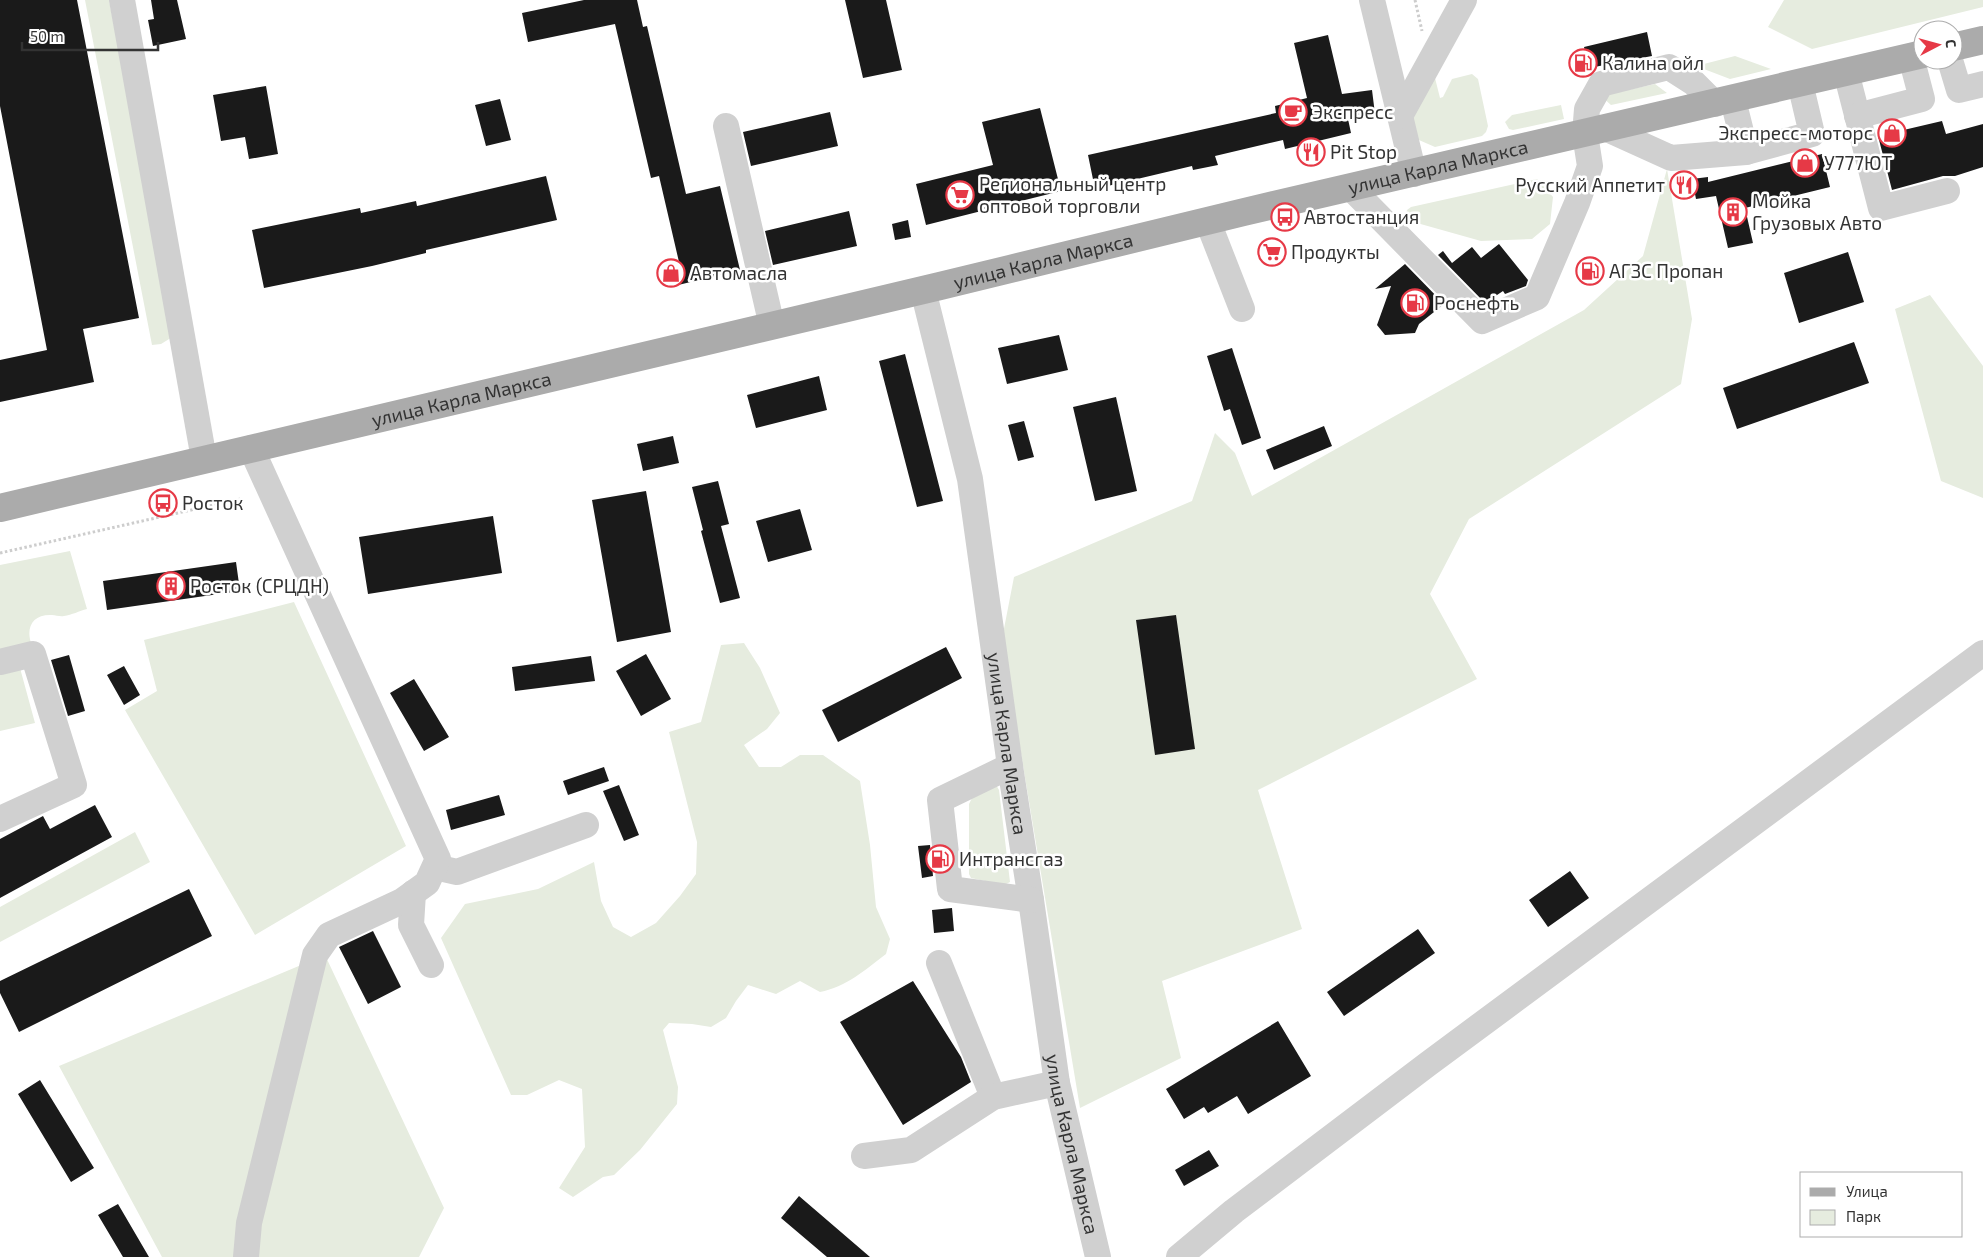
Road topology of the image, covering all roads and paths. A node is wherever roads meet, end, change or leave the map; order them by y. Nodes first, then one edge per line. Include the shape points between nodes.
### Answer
1 (122, 0) edge
2 (1372, 0) edge
3 (1464, 0) edge
4 (1983, 40) edge
5 (1963, 45) edge
6 (1913, 57) edge
7 (1919, 70) edge
8 (1953, 70) edge
9 (1846, 72) junction
10 (1800, 84) junction
11 (1982, 89) edge
12 (1724, 102) junction
13 (1400, 116) junction
14 (1857, 116) junction
15 (726, 126) dead end
16 (1596, 132) junction
17 (1746, 152) junction
18 (1414, 174) junction
19 (1351, 188) junction
20 (1947, 191) dead end
21 (1208, 222) junction
22 (923, 290) junction
23 (1242, 310) dead end
24 (772, 326) junction
25 (251, 448) junction
26 (204, 459) junction
27 (240, 499) dead end
28 (0, 508) edge
29 (0, 553) edge
30 (1983, 653) edge
31 (0, 662) edge
32 (1010, 766) junction
33 (0, 819) edge
34 (586, 825) dead end
35 (434, 867) junction
36 (414, 893) junction
37 (1031, 900) junction
38 (939, 963) dead end
39 (431, 965) dead end
40 (1057, 1083) junction
41 (993, 1097) junction
42 (864, 1156) dead end
43 (246, 1257) edge
44 (1098, 1257) edge
45 (1179, 1257) edge

1 - 26 street
2 - 13 street
3 - 13 street
4 - 5 main road
6 - 9 main road, улица Карла Маркса
7 - 14 street via 1922,99
8 - 11 street via 1959,90
9 - 10 main road, улица Карла Маркса
9 - 14 street
10 - 12 main road, улица Карла Маркса
10 - 17 street via 1812,134
12 - 16 main road, улица Карла Маркса
12 - 16 street via 1669,67 1601,84 1587,109
12 - 17 street
13 - 18 street
14 - 20 street via 1881,208
15 - 24 street
16 - 17 street via 1671,158
16 - 18 main road, улица Карла Маркса
16 - 19 street via 1590,166 1578,203 1537,297 1482,321
18 - 19 main road, улица Карла Маркса
19 - 21 main road, улица Карла Маркса
21 - 22 main road, улица Карла Маркса
21 - 23 street
22 - 24 main road, улица Карла Маркса
22 - 32 street, улица Карла Маркса via 970,479
24 - 25 main road, улица Карла Маркса
25 - 26 main road, улица Карла Маркса
25 - 35 street via 438,860
26 - 28 main road, улица Карла Маркса
27 - 29 path
30 - 45 street via 1428,1064 1234,1211
31 - 33 street via 33,654 74,785
32 - 37 street, улица Карла Маркса
32 - 37 street via 940,800 950,889
34 - 35 street via 457,872
35 - 36 street via 427,883
36 - 39 street via 411,925
36 - 43 street via 402,902 329,935 314,955 249,1223
37 - 40 street, улица Карла Маркса
38 - 41 street
40 - 41 street
40 - 44 street, улица Карла Маркса
41 - 42 street via 911,1150

